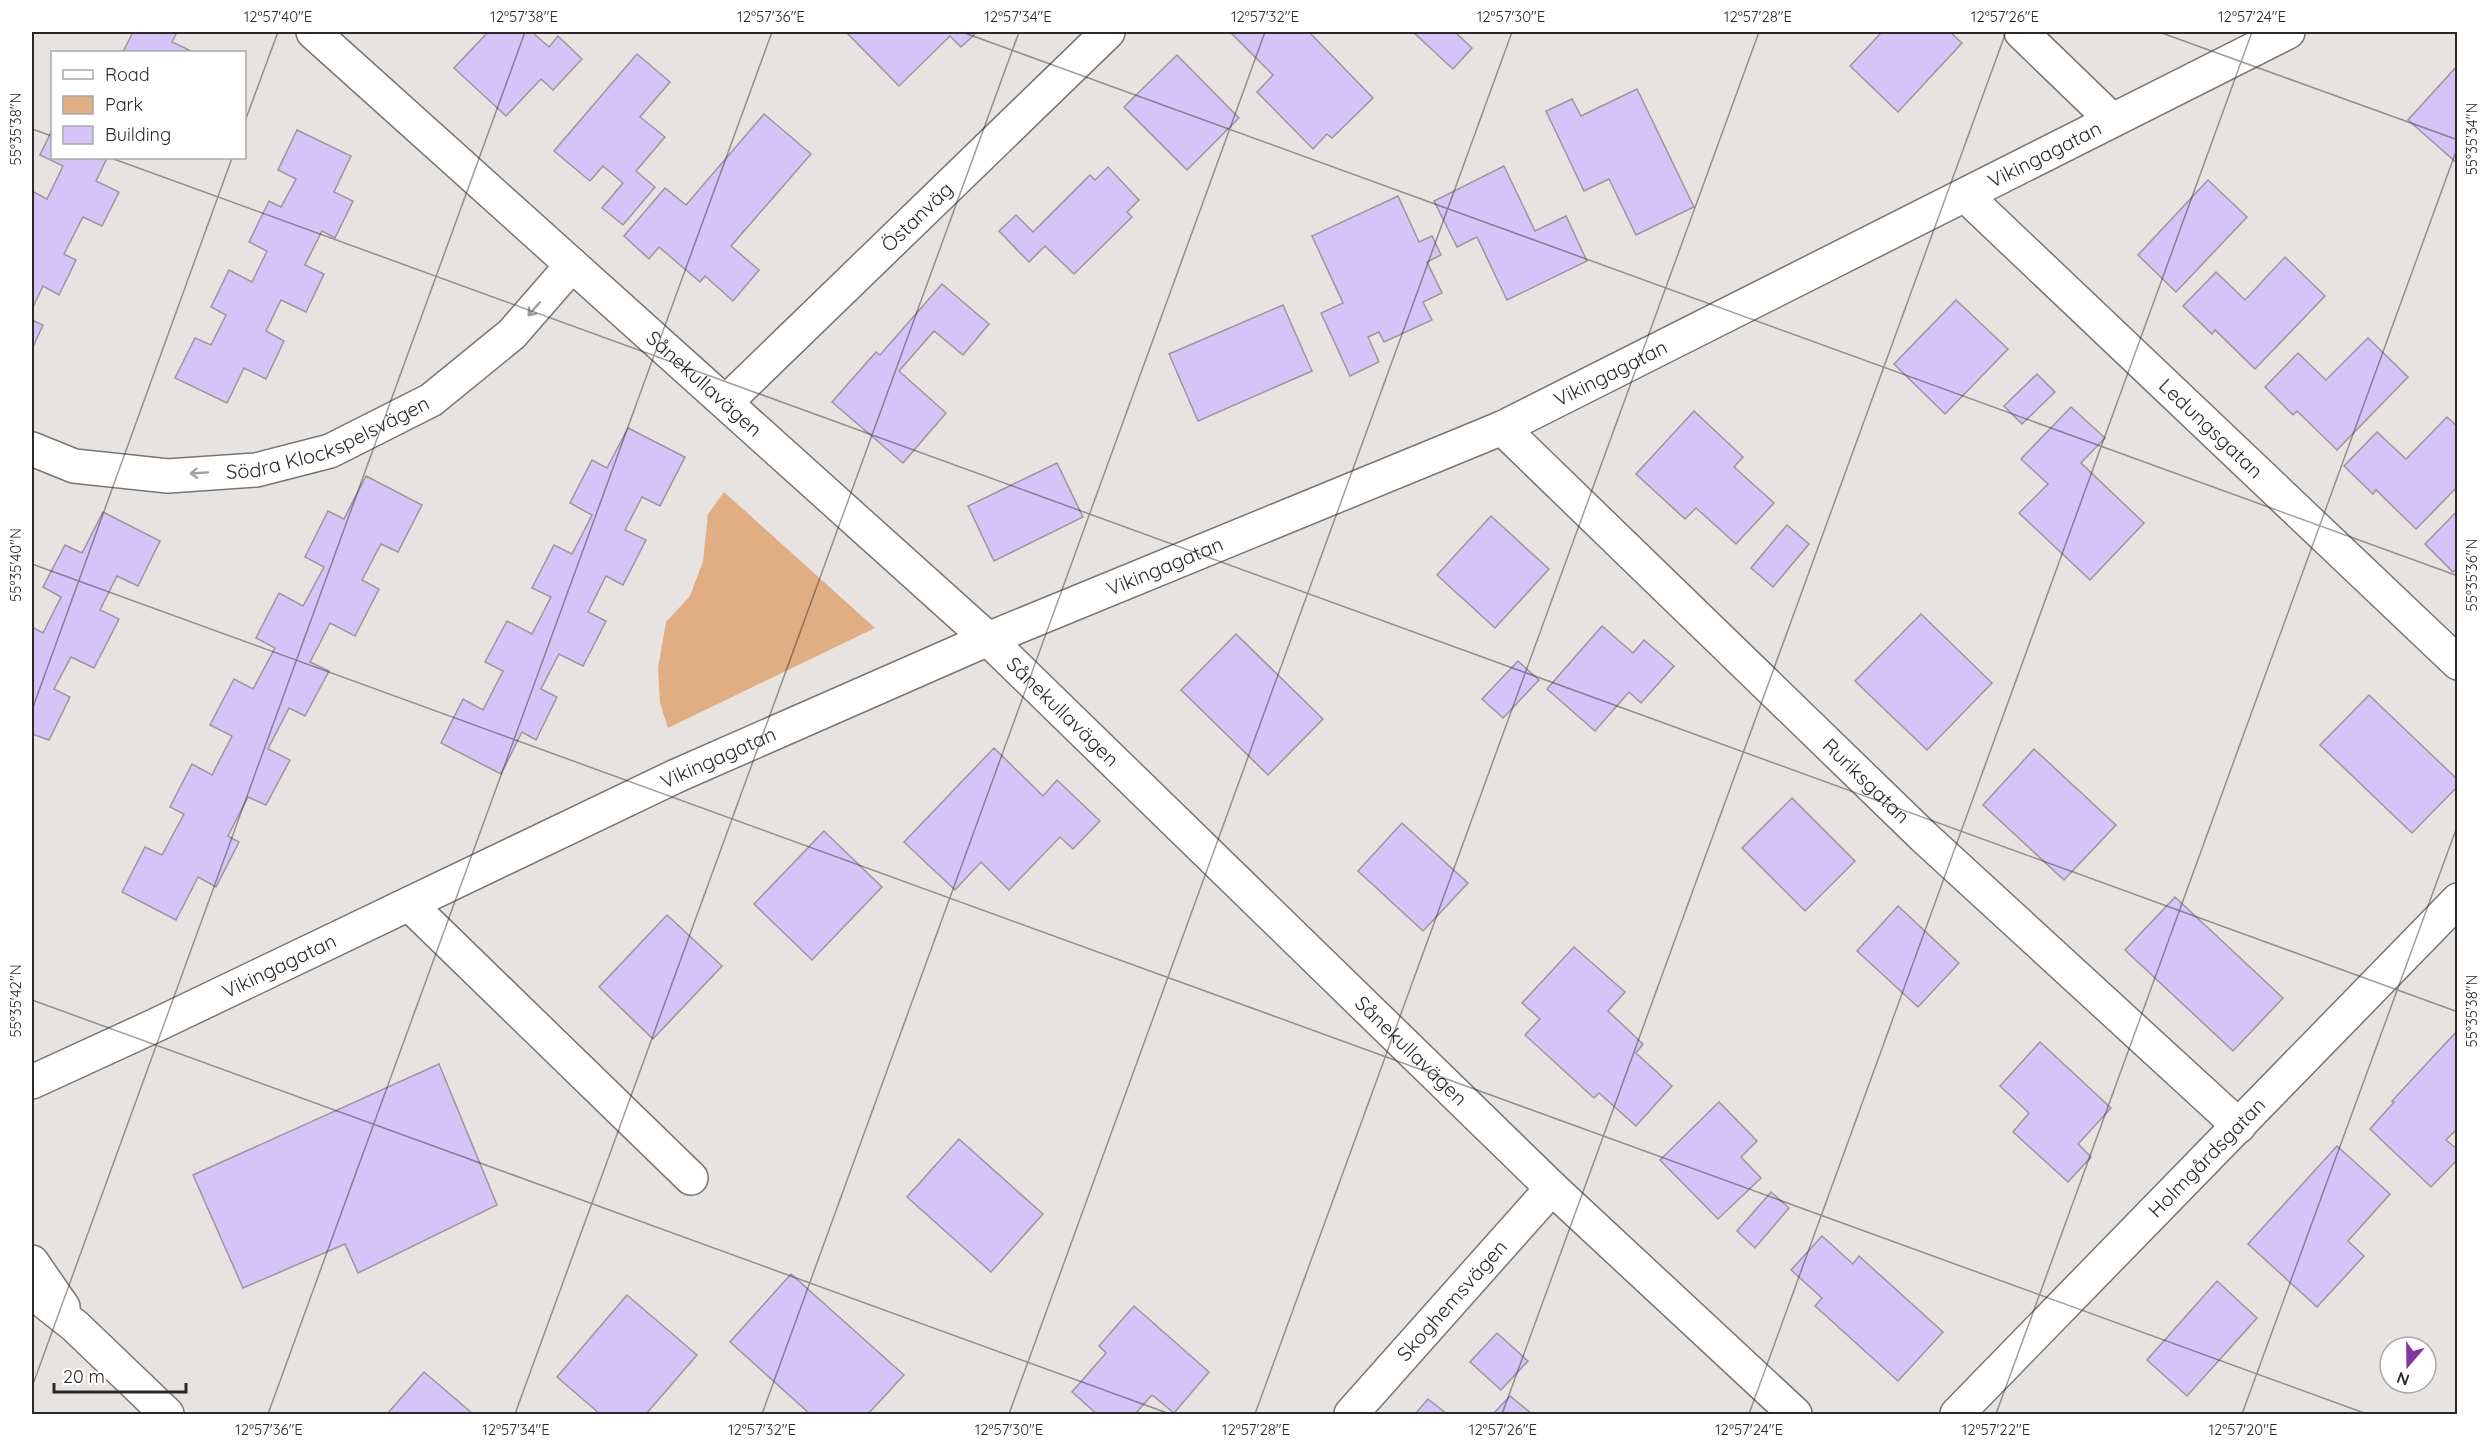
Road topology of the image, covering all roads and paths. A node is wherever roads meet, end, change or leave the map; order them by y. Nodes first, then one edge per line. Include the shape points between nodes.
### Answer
1 (313, 32) edge
2 (1108, 32) edge
3 (2021, 32) edge
4 (2288, 32) edge
5 (2111, 119) junction
6 (1965, 195) junction
7 (572, 265) junction
8 (726, 402) junction
9 (1502, 428) junction
10 (32, 449) edge
11 (988, 639) junction
12 (2457, 663) edge
13 (2457, 900) edge
14 (409, 904) junction
15 (32, 1082) edge
16 (2239, 1126) junction
17 (691, 1178) dead end
18 (1552, 1188) junction
19 (32, 1262) edge
20 (32, 1292) edge
21 (75, 1326) junction
22 (167, 1414) edge
23 (1351, 1414) edge
24 (1795, 1414) edge
25 (1957, 1414) edge

1 - 7 street, Sånekullavägen
2 - 8 street, Östanväg
3 - 5 street
4 - 5 street, Vikingagatan
5 - 6 street, Vikingagatan
6 - 9 street, Vikingagatan
6 - 12 street, Ledungsgatan
7 - 8 street, Sånekullavägen
7 -> 10 street, Södra Klockspelsvägen via 512,334 431,400 330,452 256,470 168,476 74,466
8 - 11 street, Sånekullavägen
9 - 11 street, Vikingagatan
9 - 16 street, Ruriksgatan via 1924,837
11 - 14 street, Vikingagatan via 675,776
11 - 18 street, Sånekullavägen
13 - 16 street, Holmgårdsgatan
14 - 15 street, Vikingagatan
14 - 17 street
16 - 25 street, Holmgårdsgatan
18 - 23 street, Skoghemsvägen
18 - 24 street, Sånekullavägen
19 - 21 street
20 - 21 street
21 - 22 street

